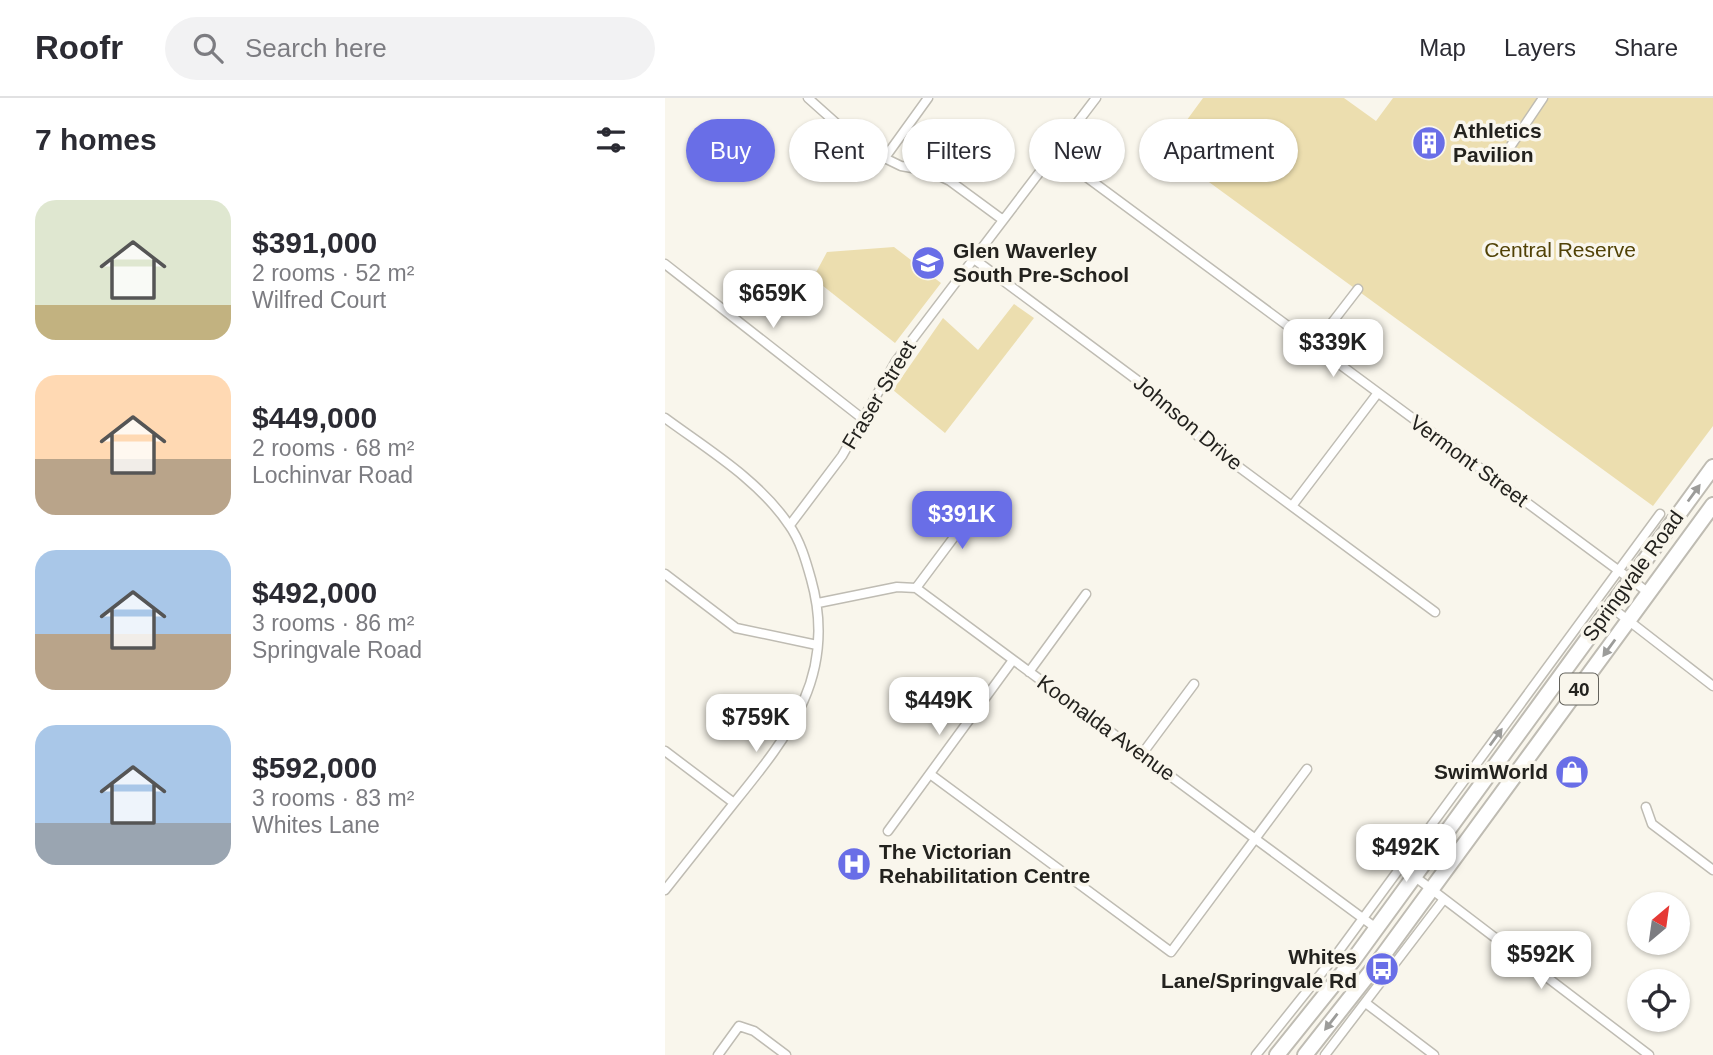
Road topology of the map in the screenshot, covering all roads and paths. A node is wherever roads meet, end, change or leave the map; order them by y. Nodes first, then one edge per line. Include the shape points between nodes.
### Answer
1 (808, 98) edge
2 (928, 98) edge
3 (1096, 98) edge
4 (1543, 98) edge
5 (832, 119) edge
6 (1080, 119) edge
7 (888, 153) edge
8 (1504, 156) dead end
9 (888, 160) edge
10 (1032, 182) edge
11 (1093, 182) edge
12 (1003, 220) junction
13 (974, 260) junction
14 (665, 264) edge
15 (1357, 289) dead end
16 (1314, 346) junction
17 (1377, 394) junction
18 (665, 418) edge
19 (863, 419) junction
20 (1713, 467) edge
21 (984, 496) dead end
22 (1713, 505) edge
23 (1292, 506) junction
24 (1660, 514) dead end
25 (790, 526) junction
26 (1618, 570) junction
27 (665, 574) edge
28 (1631, 580) junction
29 (916, 588) junction
30 (1649, 593) junction
31 (1086, 594) dead end
32 (818, 603) junction
33 (1611, 607) junction
34 (1435, 612) dead end
35 (1629, 621) junction
36 (817, 645) junction
37 (1013, 660) junction
38 (1029, 672) junction
39 (1194, 684) dead end
40 (1713, 686) edge
41 (665, 751) edge
42 (1142, 754) junction
43 (1307, 769) dead end
44 (930, 774) junction
45 (734, 803) junction
46 (1646, 807) dead end
47 (888, 831) dead end
48 (1256, 839) junction
49 (1713, 870) edge
50 (1414, 876) junction
51 (1431, 889) junction
52 (665, 890) edge
53 (1444, 899) junction
54 (1362, 918) junction
55 (1376, 928) junction
56 (1367, 1004) junction
57 (718, 1055) edge
58 (786, 1055) edge
59 (1256, 1055) edge
60 (1277, 1055) edge
61 (1305, 1055) edge
62 (1325, 1055) edge
63 (1434, 1055) edge
64 (1649, 1055) edge

1 - 5 street
2 - 7 street
3 - 6 street, Fraser Street
4 - 8 street
9 - 12 street via 950,181
10 - 12 street, Fraser Street
11 - 16 street, Vermont Street
12 - 13 street, Fraser Street
13 - 19 street, Fraser Street via 896,361
13 - 23 street, Johnson Drive via 1146,386 1201,439
14 - 19 street
15 - 16 street
16 - 17 street, Vermont Street
17 - 23 street
17 - 26 street, Vermont Street
18 - 25 street via 739,474
19 - 25 street, Fraser Street via 827,478
28 -> 20 highway, Springvale Road / 40
21 - 29 street
22 - 30 highway, Springvale Road / 40
23 - 34 street, Johnson Drive
24 - 26 street, Springvale Road
25 - 32 street
26 - 28 street, Vermont Street
54 -> 26 street, Springvale Road
27 - 36 street via 736,628
28 - 30 street, Vermont Street
28 - 33 highway, Springvale Road / 40
29 - 32 street via 897,587
29 - 37 street, Koonalda Avenue
30 - 35 highway, Springvale Road / 40
31 - 38 street
32 - 36 street
33 - 35 street
33 - 50 highway, Springvale Road / 40
35 - 40 street
35 -> 51 highway, Springvale Road / 40
36 - 45 street via 813,677 798,717
37 - 38 street, Koonalda Avenue
37 - 44 street
38 - 42 street, Koonalda Avenue
39 - 42 street
41 - 45 street
42 - 48 street, Koonalda Avenue
43 - 48 street
44 - 47 street
44 - 48 street via 1171,952
45 - 52 street
46 - 49 street via 1652,824
48 - 54 street, Koonalda Avenue
50 - 51 street
50 - 55 highway, Springvale Road / 40
51 - 53 street
51 -> 61 highway, Springvale Road / 40
53 - 56 street
53 - 64 street
54 - 55 street, Koonalda Avenue
54 - 59 street, Springvale Road
55 - 60 highway, Springvale Road / 40
56 - 62 street
56 - 63 street
57 - 58 street via 739,1026 754,1031

